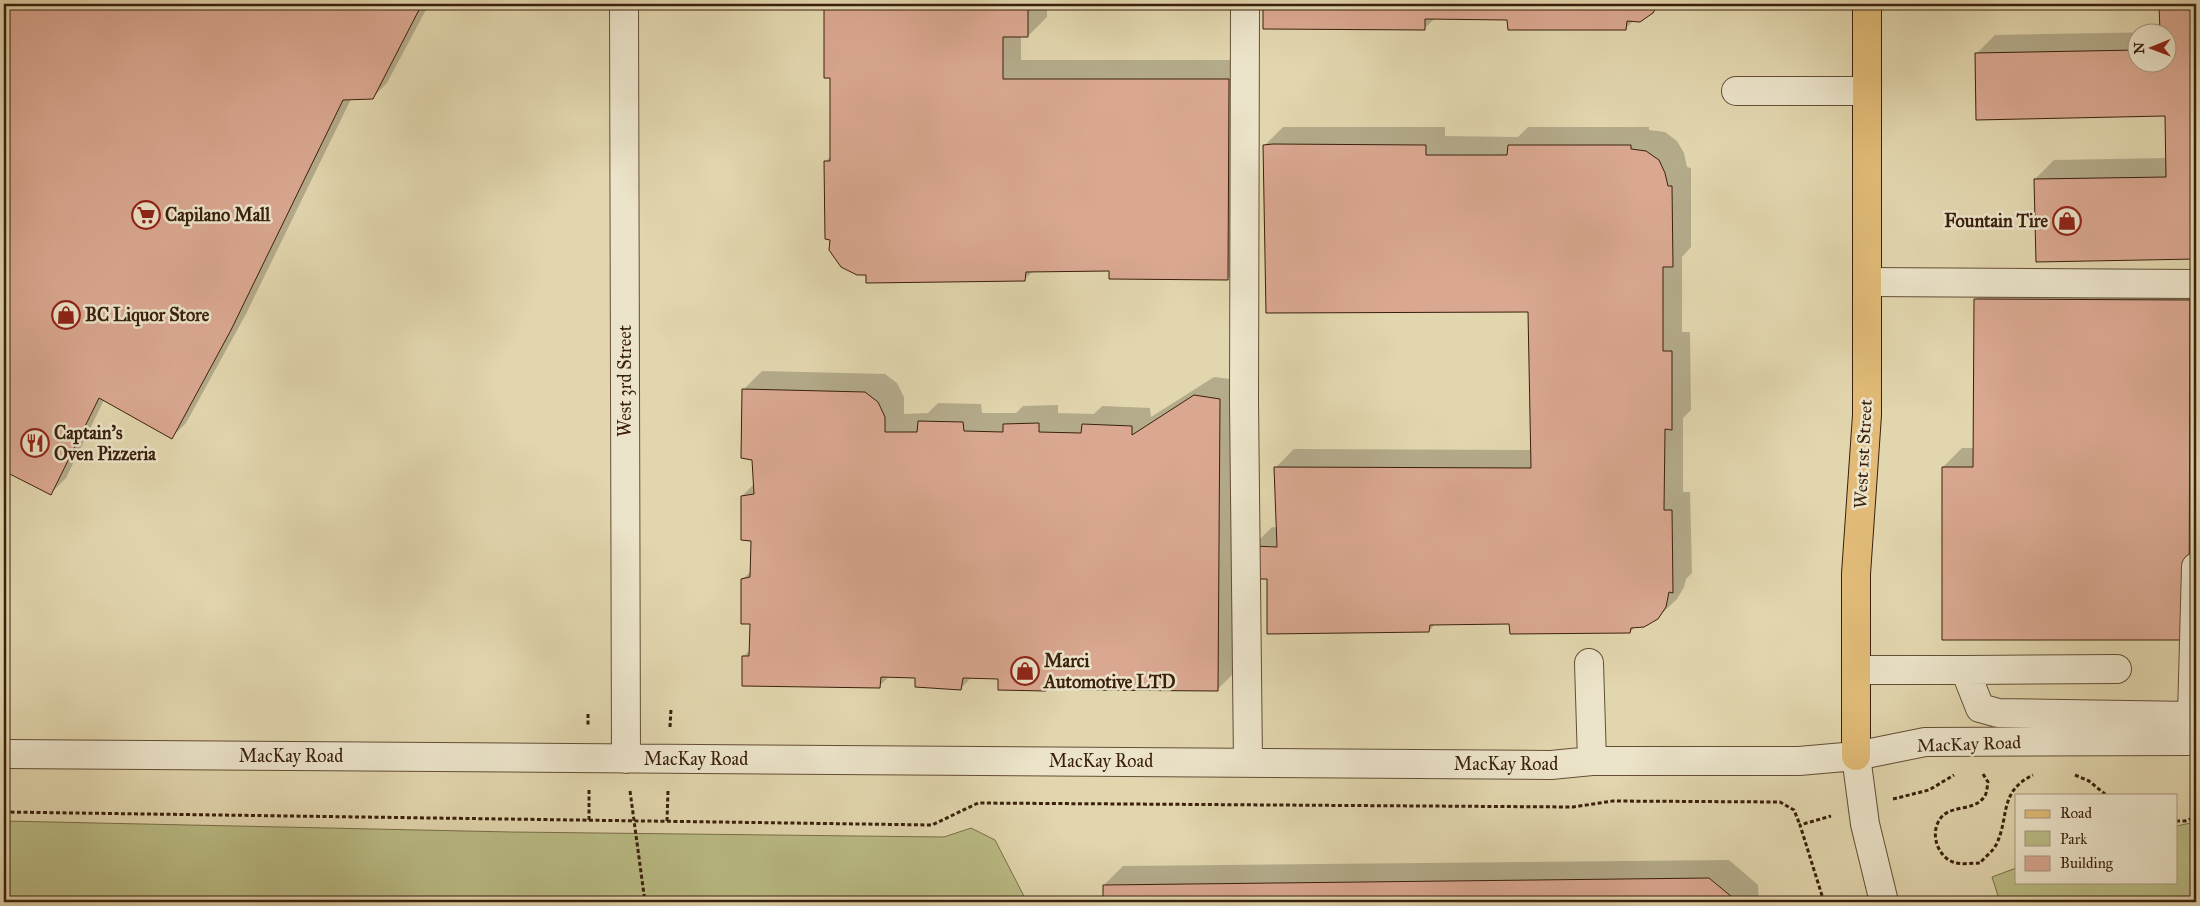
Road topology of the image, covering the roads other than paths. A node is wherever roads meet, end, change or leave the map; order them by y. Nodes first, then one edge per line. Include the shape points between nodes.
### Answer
1 (624, 4) edge
2 (1245, 4) edge
3 (1867, 4) edge
4 (1867, 91) junction
5 (1736, 92) dead end
6 (1867, 282) junction
7 (2196, 284) edge
8 (2196, 567) edge
9 (1589, 663) dead end
10 (2117, 669) dead end
11 (1856, 670) junction
12 (1964, 670) junction
13 (2196, 741) edge
14 (4, 754) edge
15 (1856, 756) junction
16 (626, 759) junction
17 (1592, 761) junction
18 (1248, 762) junction
19 (1884, 902) edge

1 - 16 street, West 3rd Street
2 - 18 street via 1244,402
3 - 4 main road, West 1st Street
4 - 5 street
4 - 6 main road, West 1st Street
6 - 7 street
6 - 11 main road, West 1st Street via 1867,415 1858,528
8 - 12 street via 2192,716 1998,713 1980,708
9 - 17 street
10 - 12 street
11 - 12 street
11 - 15 main road, West 1st Street
13 - 15 street, MacKay Road via 1925,742
14 - 16 street, MacKay Road
15 - 17 street, MacKay Road via 1799,761
15 - 19 street, West 1st Street via 1865,824
16 - 18 street, MacKay Road
17 - 18 street, MacKay Road via 1551,765

